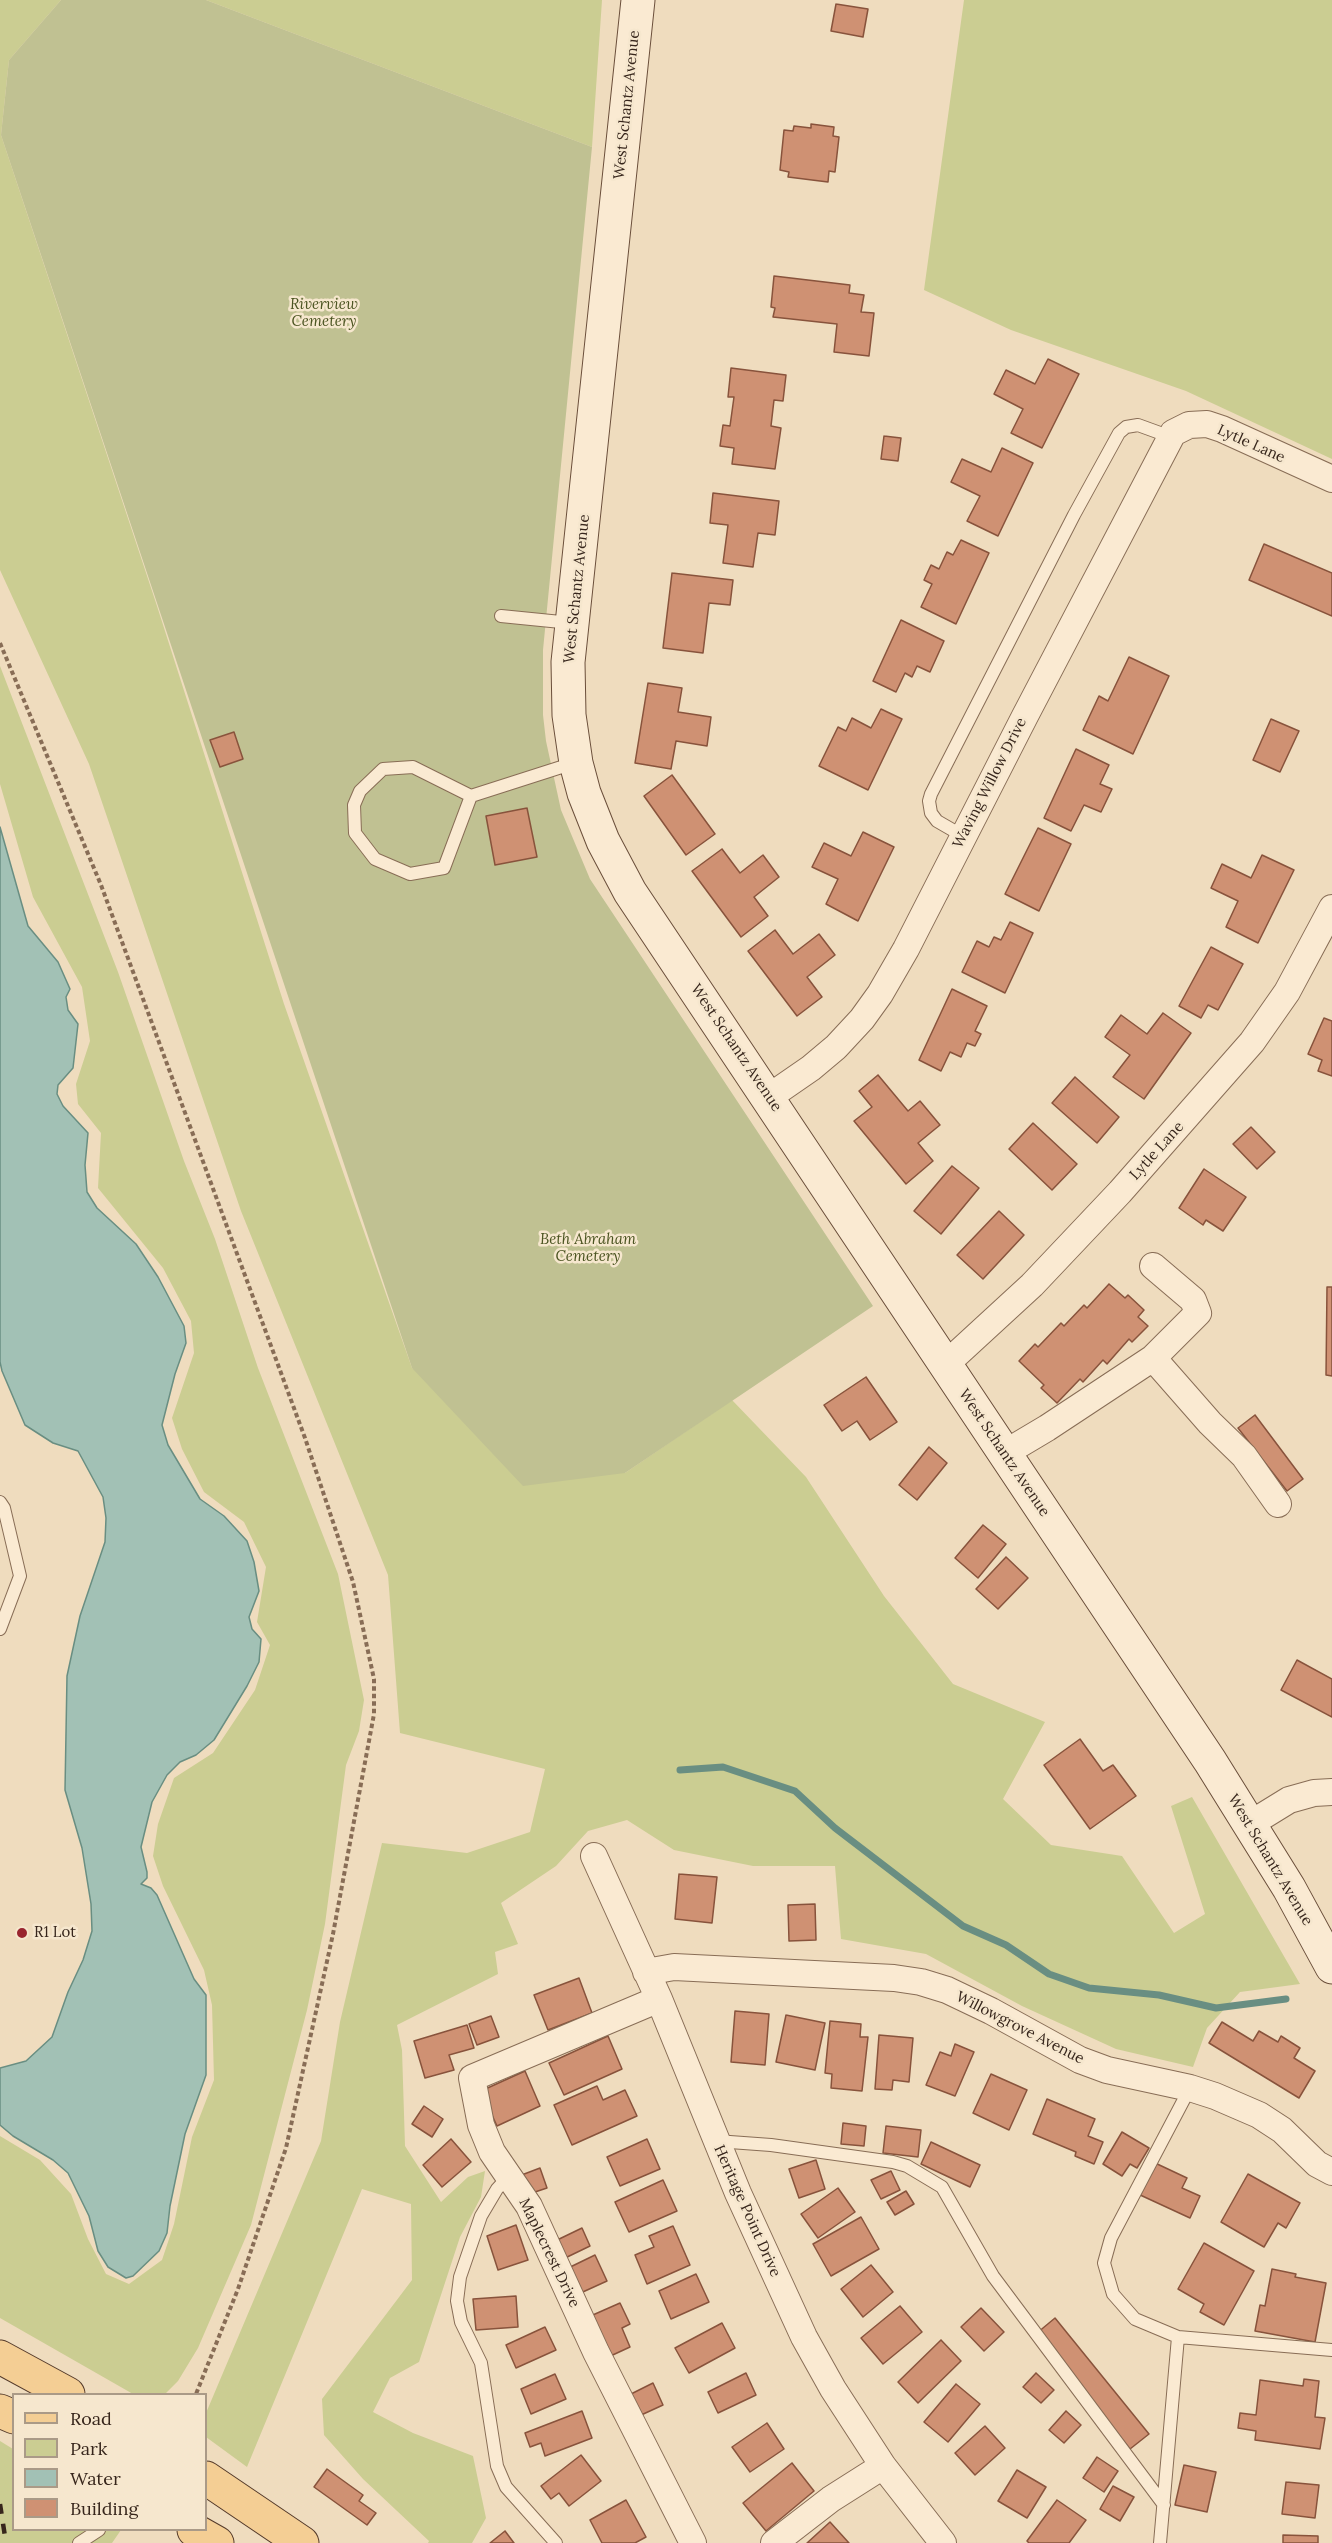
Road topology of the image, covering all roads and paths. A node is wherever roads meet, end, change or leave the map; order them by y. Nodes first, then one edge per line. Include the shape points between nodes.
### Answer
1 (638, 0) edge
2 (1171, 437) junction
3 (1332, 479) edge
4 (501, 616) dead end
5 (572, 624) junction
6 (0, 643) edge
7 (576, 763) junction
8 (471, 796) junction
9 (963, 836) junction
10 (1332, 909) edge
11 (769, 1098) junction
12 (1154, 1266) dead end
13 (1153, 1358) junction
14 (945, 1365) junction
15 (1005, 1453) junction
16 (0, 1502) edge
17 (1278, 1504) dead end
18 (0, 1629) edge
19 (1332, 1792) edge
20 (1250, 1824) junction
21 (594, 1856) dead end
22 (1332, 1967) edge
23 (646, 1972) junction
24 (659, 1999) junction
25 (1190, 2088) junction
26 (716, 2141) junction
27 (1332, 2172) edge
28 (508, 2176) junction
29 (1178, 2337) junction
30 (1332, 2350) edge
31 (0, 2357) edge
32 (66, 2393) edge
33 (196, 2393) edge
34 (883, 2466) junction
35 (207, 2479) edge
36 (1164, 2505) junction
37 (96, 2531) edge
38 (197, 2531) edge
39 (79, 2543) edge
40 (217, 2543) edge
41 (302, 2543) edge
42 (556, 2543) edge
43 (693, 2543) edge
44 (774, 2543) edge
45 (943, 2543) edge
46 (1160, 2543) edge

1 - 5 main road, West Schantz Avenue
2 - 3 street, Lytle Lane via 1189,426 1215,426
2 - 9 street, Waving Willow Drive
2 - 9 lane via 1138,425 1119,433 1074,515 931,794 931,813 937,821
4 - 5 lane
5 - 7 main road, West Schantz Avenue via 569,715
6 - 33 path via 101,885 305,1438 353,1582 374,1679 374,1714 338,1911 286,2148 238,2289
7 - 8 lane
7 - 11 main road, West Schantz Avenue via 603,841 630,892
8 - 8 lane via 444,868 410,874 375,859 355,833 354,805 360,791 382,769 413,767
9 - 11 street, Waving Willow Drive via 880,994 836,1047
10 - 14 street, Lytle Lane via 1287,992 1245,1050 1032,1285
11 - 14 main road, West Schantz Avenue
12 - 13 street via 1192,1300 1198,1313
13 - 15 street
13 - 17 street via 1244,1456
14 - 15 main road, West Schantz Avenue
15 - 20 main road, West Schantz Avenue
16 - 18 lane via 20,1576
19 - 20 street via 1289,1800
20 - 22 main road, West Schantz Avenue
21 - 23 street, Heritage Point Drive
23 - 24 street, Heritage Point Drive
23 - 25 street, Willowgrove Avenue via 674,1967 921,1982 991,2011 1080,2060 1107,2070
24 - 26 street, Heritage Point Drive
24 - 28 street, Maplecrest Drive via 472,2078 481,2125
25 - 27 street, Willowgrove Avenue via 1258,2115
25 - 29 lane via 1111,2238 1104,2262 1113,2294 1135,2319
26 - 34 street, Heritage Point Drive via 804,2337
26 - 36 lane via 893,2162 942,2187 993,2276
28 - 42 lane via 481,2216 460,2277 457,2301 461,2322 481,2363 497,2466 506,2487
28 - 43 street, Maplecrest Drive via 530,2206 596,2352
29 - 30 lane
29 - 36 lane
31 - 32 main road
34 - 44 street via 831,2499
34 - 45 street, Heritage Point Drive
35 - 41 main road
36 - 46 lane
37 - 39 lane
38 - 40 main road

